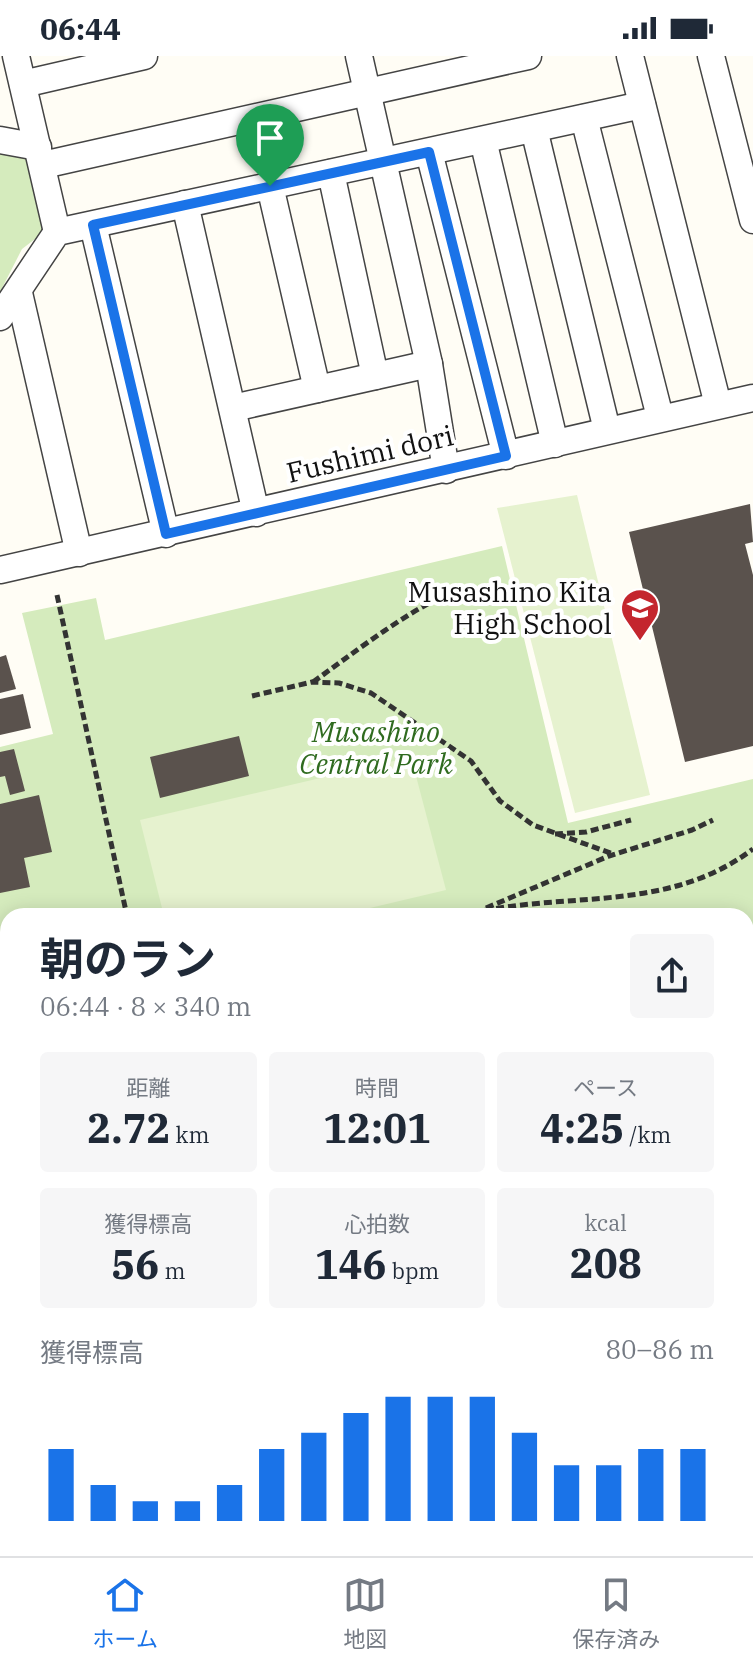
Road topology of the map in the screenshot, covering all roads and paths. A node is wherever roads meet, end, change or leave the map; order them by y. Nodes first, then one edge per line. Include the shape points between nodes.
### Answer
1 (16, 56) edge
2 (144, 56) edge
3 (359, 56) edge
4 (528, 56) edge
5 (630, 56) edge
6 (711, 56) edge
7 (23, 84) junction
8 (367, 92) junction
9 (642, 105) junction
10 (584, 118) junction
11 (534, 129) junction
12 (0, 140) edge
13 (483, 140) junction
14 (429, 152) junction
15 (40, 156) junction
16 (382, 162) junction
17 (331, 173) junction
18 (270, 186) junction
19 (185, 204) junction
20 (753, 220) edge
21 (93, 225) junction
22 (57, 232) junction
23 (19, 293) junction
24 (0, 317) edge
25 (429, 364) junction
26 (375, 376) junction
27 (317, 389) junction
28 (753, 398) edge
29 (718, 405) junction
30 (233, 408) junction
31 (660, 417) junction
32 (607, 430) junction
33 (555, 444) junction
34 (506, 456) junction
35 (446, 470) junction
36 (256, 513) junction
37 (166, 534) junction
38 (79, 553) junction
39 (0, 570) edge
40 (57, 595) dead end
41 (493, 604) dead end
42 (312, 682) junction
43 (252, 696) dead end
44 (631, 820) dead end
45 (713, 820) dead end
46 (555, 835) junction
47 (753, 849) edge
48 (613, 854) junction
49 (125, 908) edge
50 (485, 908) edge
51 (512, 908) edge

1 - 7 street
2 - 7 street
3 - 8 street
4 - 8 street
5 - 9 street
6 - 20 street
7 - 15 street
8 - 15 street
8 - 16 street
9 - 10 street
9 - 29 street
10 - 11 street
10 - 31 street
11 - 13 street
11 - 32 street
12 - 15 street
13 - 14 street
13 - 33 street
14 - 16 street
14 - 34 street
15 - 22 street
16 - 17 street
16 - 25 street
17 - 18 street
17 - 26 street
18 - 19 street
18 - 27 street
19 - 21 street
19 - 30 street
21 - 22 street
21 - 37 street
22 - 23 street
23 - 24 street
23 - 38 street
25 - 26 street
25 - 35 street
26 - 27 street
27 - 30 street
28 - 29 street, Fushimi dori
29 - 31 street, Fushimi dori
30 - 36 street
31 - 32 street, Fushimi dori
32 - 33 street, Fushimi dori
33 - 34 street, Fushimi dori
34 - 35 street, Fushimi dori
35 - 36 street, Fushimi dori
36 - 37 street, Fushimi dori
37 - 38 street, Fushimi dori
38 - 39 street, Fushimi dori
40 - 49 path
41 - 42 path via 465,590 445,597 405,616
42 - 43 path
42 - 46 path via 371,693 471,761 500,801
44 - 46 path
45 - 48 path
46 - 48 path
47 - 51 path via 699,879 615,899
48 - 50 path

